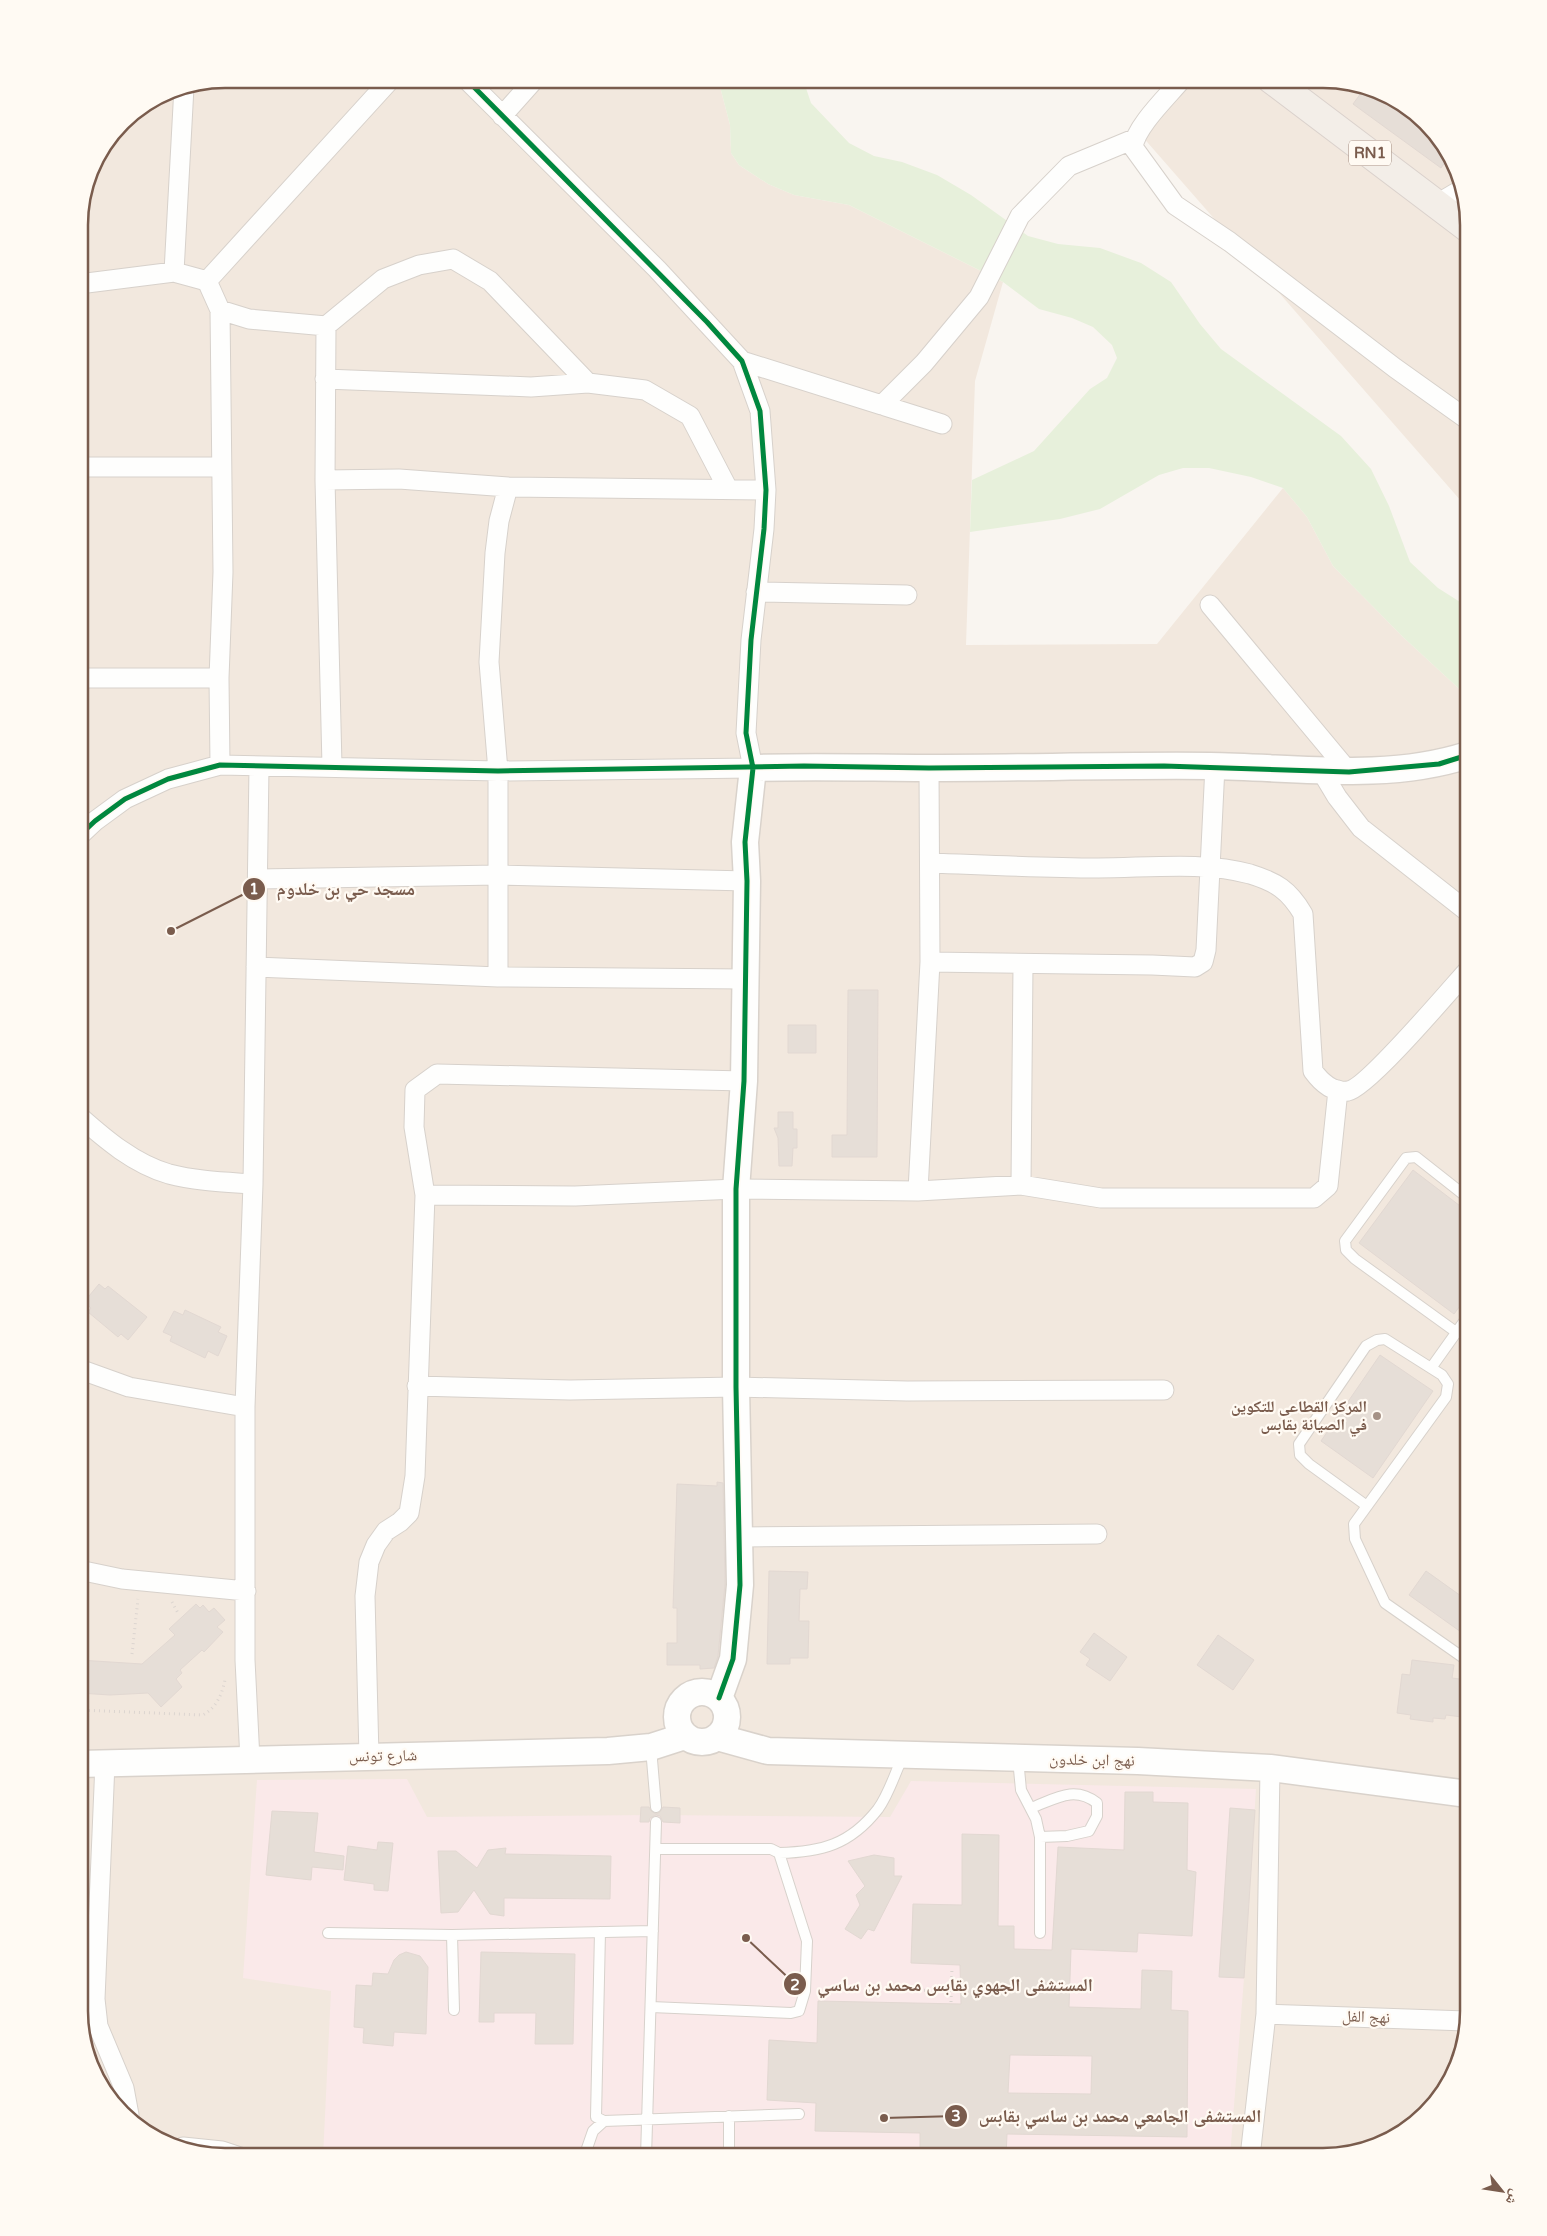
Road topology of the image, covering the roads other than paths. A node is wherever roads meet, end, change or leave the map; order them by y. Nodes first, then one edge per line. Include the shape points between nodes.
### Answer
1 (383, 88) edge
2 (475, 88) edge
3 (527, 88) edge
4 (1174, 88) edge
5 (1284, 88) edge
6 (184, 94) edge
7 (502, 116) junction
8 (1134, 139) junction
9 (1448, 197) edge
10 (1459, 214) edge
11 (174, 272) junction
12 (207, 281) junction
13 (88, 283) edge
14 (220, 310) junction
15 (326, 326) junction
16 (742, 361) junction
17 (325, 379) junction
18 (588, 383) junction
19 (882, 405) junction
20 (1460, 414) edge
21 (942, 424) dead end
22 (88, 467) edge
23 (220, 467) junction
24 (325, 480) junction
25 (508, 487) junction
26 (728, 489) junction
27 (766, 490) junction
28 (756, 592) junction
29 (907, 595) dead end
30 (1210, 605) dead end
31 (88, 678) edge
32 (219, 678) junction
33 (1460, 758) edge
34 (220, 765) junction
35 (332, 766) junction
36 (1215, 766) junction
37 (259, 767) junction
38 (753, 768) junction
39 (929, 768) junction
40 (498, 771) junction
41 (1322, 772) junction
42 (1349, 772) junction
43 (88, 828) edge
44 (931, 863) junction
45 (1210, 868) junction
46 (498, 875) junction
47 (258, 879) junction
48 (747, 881) junction
49 (1460, 906) edge
50 (930, 962) junction
51 (1023, 965) junction
52 (256, 967) junction
53 (498, 977) junction
54 (1460, 979) edge
55 (746, 980) junction
56 (744, 1081) junction
57 (1338, 1090) junction
58 (88, 1130) edge
59 (253, 1184) junction
60 (1022, 1185) junction
61 (736, 1189) junction
62 (918, 1191) junction
63 (1460, 1192) edge
64 (425, 1195) junction
65 (1460, 1327) edge
66 (1456, 1332) junction
67 (1431, 1368) junction
68 (88, 1372) edge
69 (417, 1386) junction
70 (736, 1386) junction
71 (1164, 1390) dead end
72 (245, 1407) junction
73 (1367, 1506) junction
74 (1096, 1534) dead end
75 (740, 1537) junction
76 (88, 1572) edge
77 (246, 1590) junction
78 (1460, 1655) edge
79 (719, 1698) junction
80 (686, 1736) junction
81 (717, 1737) junction
82 (651, 1747) junction
83 (904, 1755) junction
84 (369, 1757) junction
85 (1018, 1758) junction
86 (250, 1760) junction
87 (105, 1763) junction
88 (88, 1764) edge
89 (1270, 1768) junction
90 (1460, 1793) edge
91 (656, 1807) dead end
92 (1030, 1808) junction
93 (656, 1822) dead end
94 (1040, 1837) junction
95 (656, 1849) junction
96 (778, 1853) junction
97 (653, 1931) junction
98 (600, 1932) junction
99 (328, 1933) dead end
100 (1040, 1934) dead end
101 (452, 1935) junction
102 (651, 2007) junction
103 (454, 2010) dead end
104 (1266, 2014) junction
105 (1459, 2021) edge
106 (128, 2108) edge
107 (798, 2114) dead end
108 (729, 2116) junction
109 (648, 2119) junction
110 (604, 2120) junction
111 (587, 2148) edge
112 (646, 2148) edge
113 (729, 2148) edge
114 (1251, 2148) edge

1 - 12 street
2 - 7 street
3 - 7 street
4 - 8 street
5 - 9 main road, RN1
6 - 11 street
7 - 16 street via 657,269
8 - 19 street via 1069,166 1020,216 979,297 924,363
8 - 20 street via 1133,147 1175,206 1230,242
9 - 10 main road, RN1
11 - 12 street
11 - 13 street
12 - 14 street
14 - 15 street via 249,319
14 - 23 street
15 - 17 street
15 - 18 street via 383,279 419,265 453,259 490,282
16 - 19 street
16 - 27 street via 760,411
17 - 18 street via 532,387
17 - 24 street
18 - 26 street via 645,390 690,416
19 - 21 street
22 - 23 street
23 - 32 street via 223,572
24 - 25 street via 400,479
24 - 35 street
25 - 26 street
25 - 40 street via 495,553 489,662
26 - 27 street
27 - 28 street
28 - 29 street
28 - 38 street via 750,640 746,733
30 - 42 street
31 - 32 street
32 - 34 street
33 - 42 street via 1440,764
34 - 37 street
34 - 43 street via 168,779 125,799
35 - 37 street
35 - 40 street
36 - 39 street
36 - 41 street
36 - 45 street
37 - 47 street
38 - 39 street
38 - 40 street
38 - 48 street via 745,842
39 - 44 street
40 - 46 street
41 - 42 street
41 - 49 street via 1336,797 1361,828
44 - 45 street
44 - 50 street
45 - 51 street via 1206,950 1203,962 1196,967
45 - 57 street via 1249,874 1276,884 1293,897 1303,914 1313,1071 1322,1083
46 - 47 street
46 - 48 street
46 - 53 street
47 - 52 street
48 - 55 street
50 - 51 street
50 - 62 street
51 - 60 street
52 - 53 street
52 - 59 street
53 - 55 street
54 - 57 street via 1369,1077 1349,1091
55 - 56 street
56 - 61 street
56 - 64 street via 437,1074 415,1090 414,1127
57 - 60 street via 1328,1186 1314,1198 1101,1198
58 - 59 street via 138,1161 168,1174
59 - 72 street
60 - 62 street
61 - 62 street
61 - 64 street via 575,1196
61 - 70 street
63 - 66 lane via 1416,1158 1406,1158 1345,1241 1346,1250 1355,1260
64 - 69 street
65 - 66 lane
66 - 67 lane
67 - 73 lane via 1448,1384 1446,1397
67 - 73 lane via 1386,1339 1366,1346 1298,1444 1300,1456
68 - 72 street via 129,1387
69 - 70 street via 570,1390
69 - 84 street via 415,1476 409,1513 386,1530 370,1562 366,1596
70 - 71 street via 907,1391
70 - 75 street
72 - 77 street
73 - 78 lane via 1354,1524 1355,1540 1385,1603
74 - 75 street
75 - 79 street via 740,1585 733,1659
76 - 77 street via 122,1580
77 - 86 street
79 - 80 street via 701,1692 683,1700 677,1718 679,1728
79 - 81 street via 724,1706 726,1723
80 - 81 street via 701,1742
80 - 82 street, شارع تونس
81 - 83 street, نهج ابن خلدون via 768,1751
82 - 84 street, شارع تونس via 608,1752
82 - 91 lane
83 - 85 street, نهج ابن خلدون
83 - 96 lane via 879,1808 858,1830 827,1848
84 - 86 street, شارع تونس
85 - 89 street, نهج ابن خلدون
85 - 92 lane via 1022,1790
86 - 87 street, شارع تونس
87 - 88 street, شارع تونس
87 - 106 street via 95,2000 98,2026 124,2088
89 - 90 street, نهج ابن خلدون
89 - 104 street
92 - 94 lane
92 - 94 lane via 1069,1794 1082,1793 1097,1803 1098,1816 1089,1831
93 - 95 lane
94 - 100 lane
95 - 96 lane via 771,1849
95 - 97 lane
96 - 102 lane via 808,1941 805,1991 799,2011
97 - 98 lane
97 - 102 lane
98 - 101 lane
98 - 110 lane via 596,2117
99 - 101 lane
101 - 103 lane
102 - 109 lane
104 - 105 street, نهج الفل
104 - 114 street
107 - 108 lane
108 - 109 lane
108 - 113 lane
109 - 110 lane
109 - 112 lane
110 - 111 lane via 593,2131

